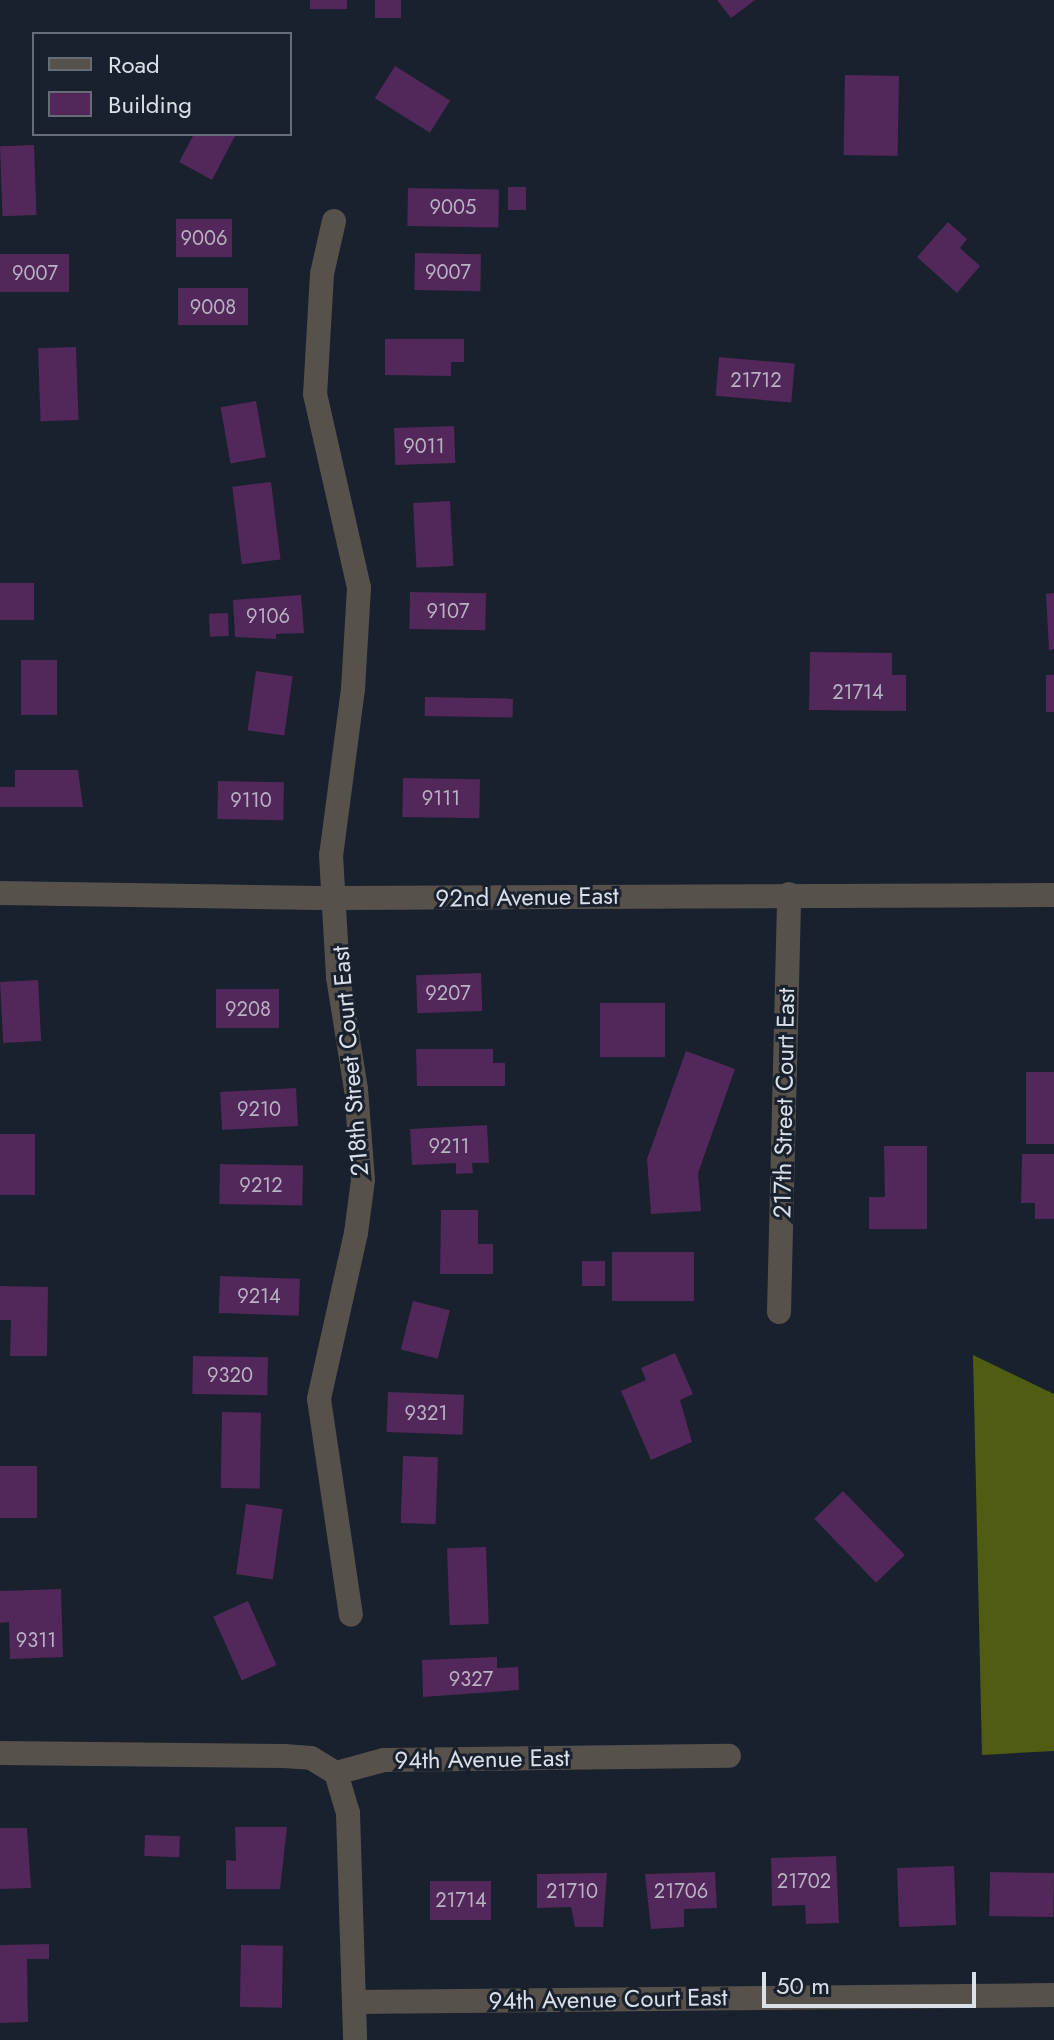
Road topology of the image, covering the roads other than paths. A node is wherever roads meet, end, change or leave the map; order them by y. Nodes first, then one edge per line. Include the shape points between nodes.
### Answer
1 (334, 221) dead end
2 (0, 893) edge
3 (789, 894) junction
4 (1054, 895) edge
5 (337, 898) junction
6 (779, 1312) dead end
7 (351, 1615) dead end
8 (0, 1753) edge
9 (729, 1756) dead end
10 (336, 1773) junction
11 (1054, 1995) edge
12 (355, 2002) junction
13 (355, 2040) edge

1 - 5 street, 218th Street Court East via 322,274 315,394 359,588 353,689 331,855
2 - 5 street, 92nd Avenue East
3 - 4 street, 92nd Avenue East
3 - 5 street, 92nd Avenue East
3 - 6 street, 217th Street Court East
5 - 7 street, 218th Street Court East via 338,977 363,1180 319,1399
8 - 10 street via 284,1756 311,1758
9 - 10 street, 94th Avenue East via 384,1760
10 - 12 street via 348,1813
11 - 12 street, 94th Avenue Court East
12 - 13 street

